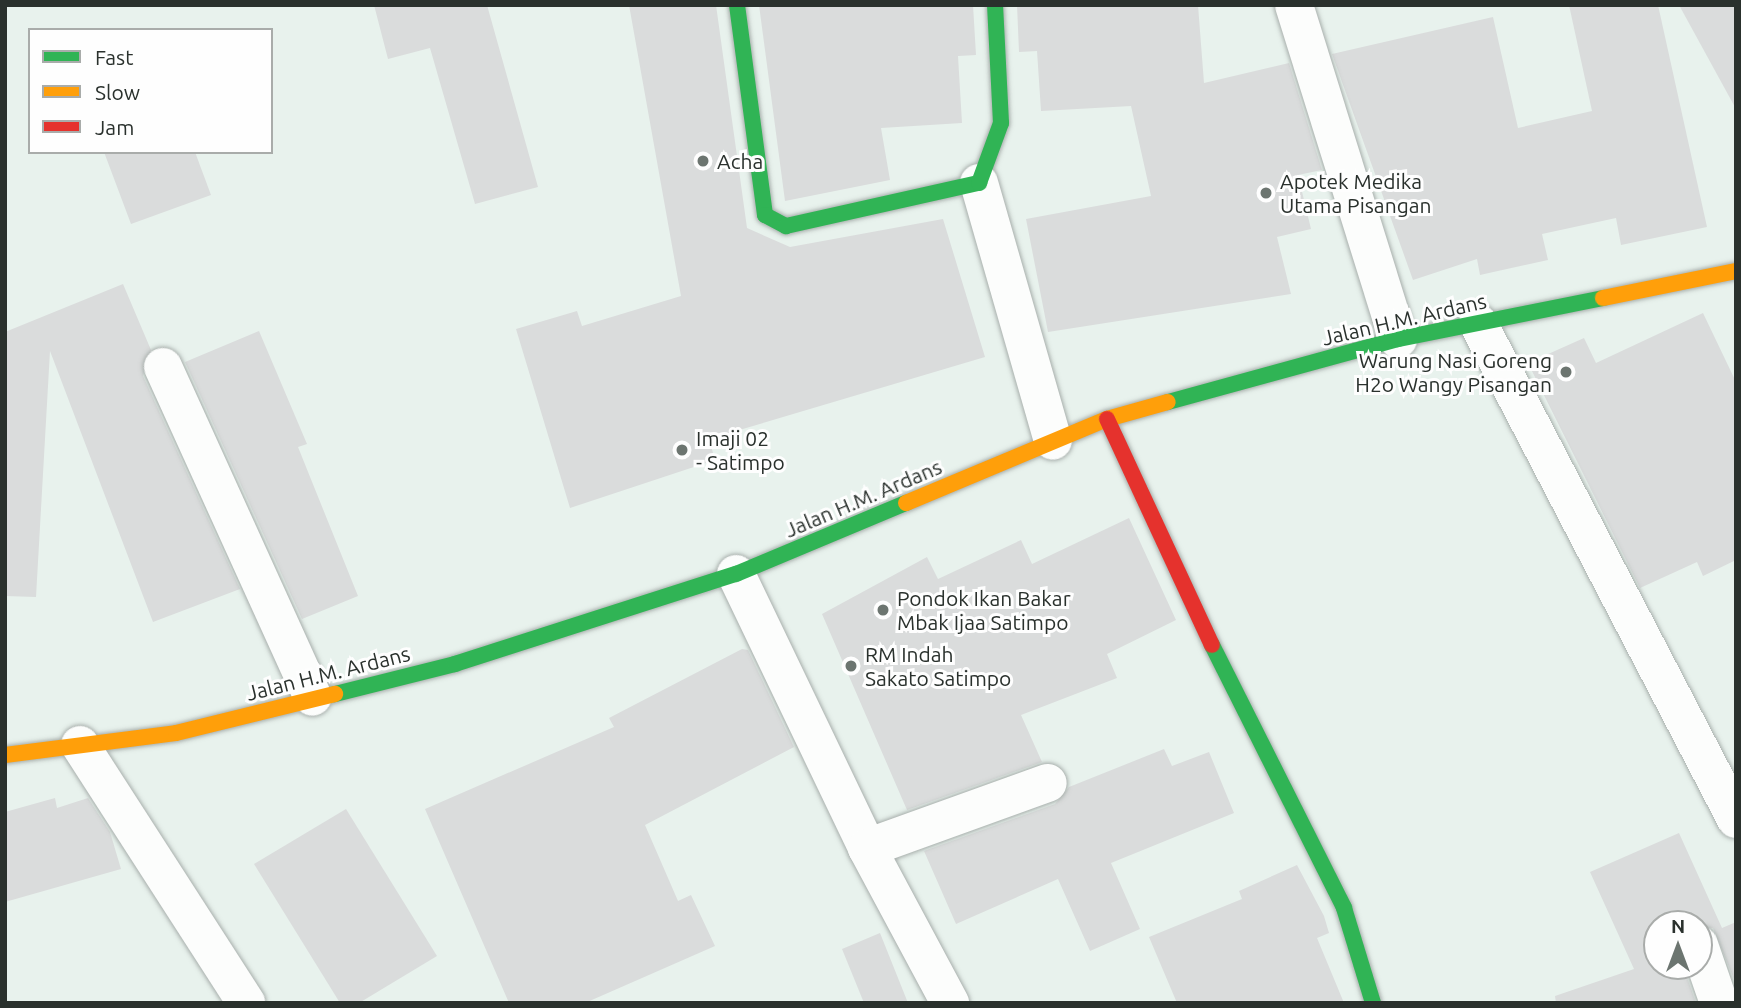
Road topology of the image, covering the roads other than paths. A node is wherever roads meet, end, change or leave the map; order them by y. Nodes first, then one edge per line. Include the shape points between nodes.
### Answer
1 (737, 5) edge
2 (995, 5) edge
3 (1294, 5) edge
4 (979, 183) junction
5 (1736, 271) edge
6 (1478, 323) junction
7 (1398, 340) junction
8 (163, 368) dead end
9 (1107, 419) junction
10 (1053, 441) junction
11 (736, 574) junction
12 (313, 697) junction
13 (80, 744) junction
14 (5, 755) edge
15 (1048, 783) dead end
16 (1736, 819) edge
17 (867, 848) junction
18 (1711, 980) edge
19 (246, 1003) edge
20 (950, 1003) edge
21 (1373, 1003) edge
22 (1719, 1003) edge

1 - 4 street via 769,220 798,226
2 - 4 street via 1001,123
3 - 7 street
4 - 10 street
5 - 6 street, Jalan H.M. Ardans
6 - 7 street, Jalan H.M. Ardans
6 - 16 street
7 - 9 street, Jalan H.M. Ardans
8 - 12 street
9 - 10 street, Jalan H.M. Ardans
9 - 21 street via 1241,708 1344,908
10 - 11 street, Jalan H.M. Ardans
11 - 12 street, Jalan H.M. Ardans via 455,664
11 - 17 street
12 - 13 street, Jalan H.M. Ardans via 176,733
13 - 14 street, Jalan H.M. Ardans
13 - 19 street
15 - 17 street
17 - 20 street
18 - 22 street

